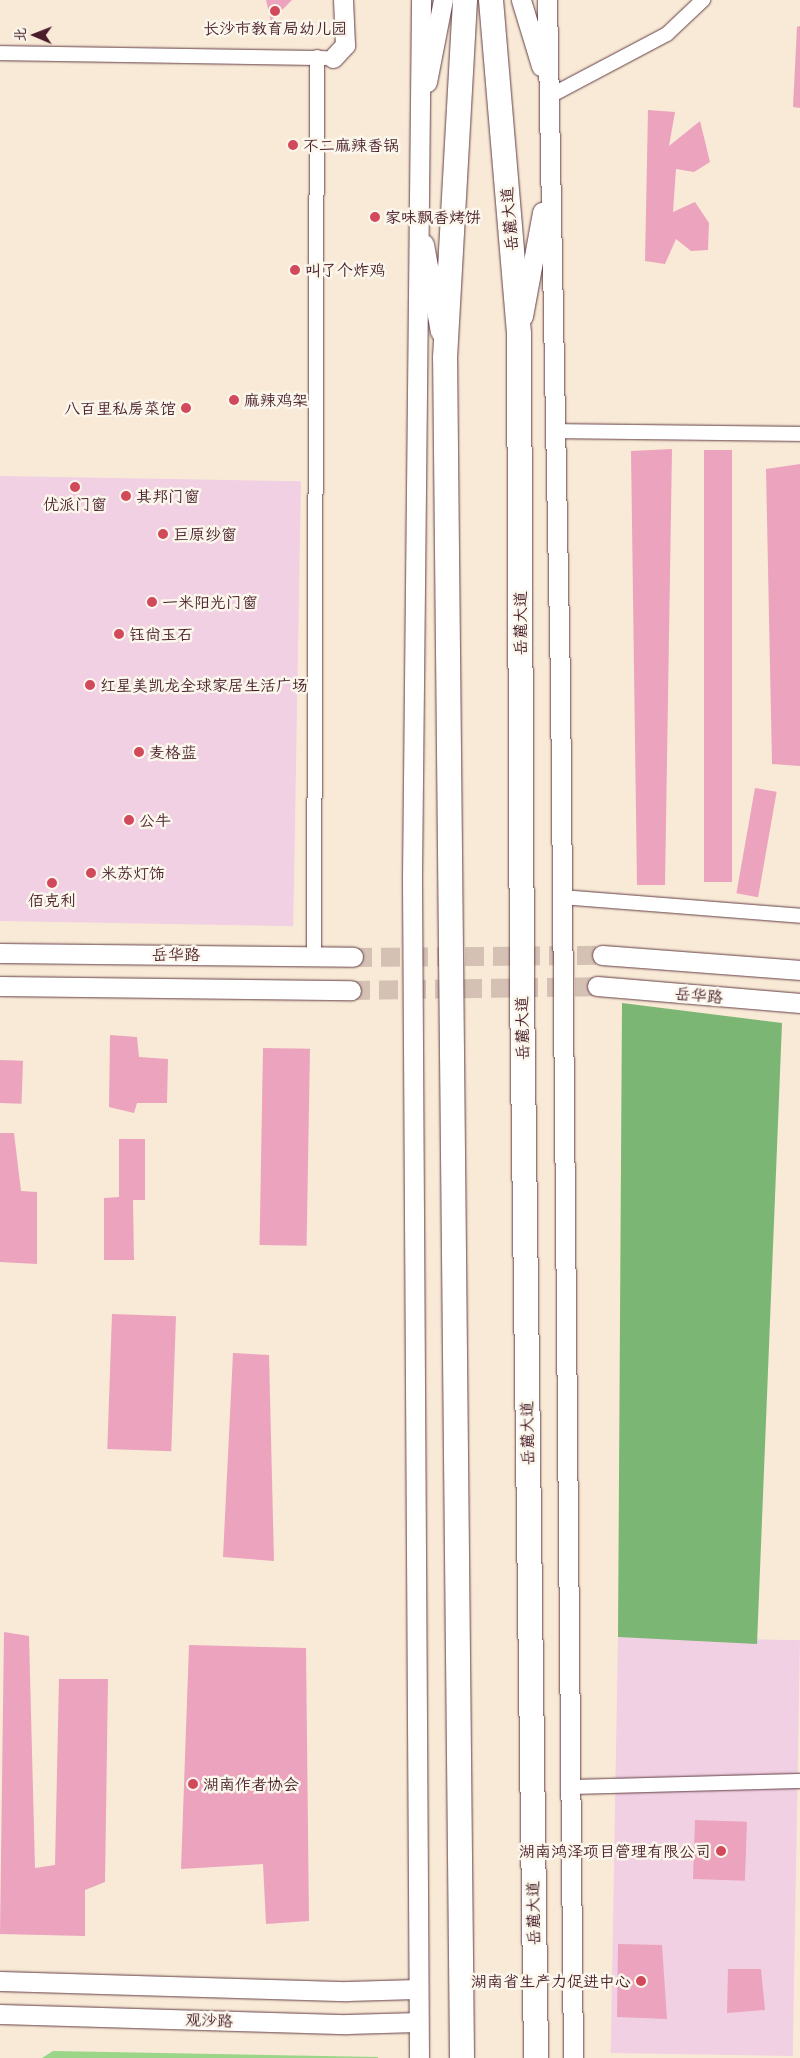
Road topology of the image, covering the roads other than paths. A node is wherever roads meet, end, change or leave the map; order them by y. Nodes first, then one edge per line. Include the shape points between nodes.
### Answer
1 (343, 0) edge
2 (421, 0) edge
3 (443, 0) edge
4 (465, 0) edge
5 (491, 0) edge
6 (521, 0) edge
7 (546, 0) edge
8 (702, 0) edge
9 (0, 53) edge
10 (325, 58) junction
11 (548, 96) junction
12 (420, 107) junction
13 (550, 170) junction
14 (417, 206) junction
15 (519, 334) junction
16 (445, 358) junction
17 (554, 431) junction
18 (800, 434) edge
19 (561, 897) junction
20 (800, 916) edge
21 (0, 952) edge
22 (602, 954) tunnel mouth
23 (314, 955) junction
24 (353, 957) tunnel mouth
25 (800, 970) edge
26 (0, 986) edge
27 (597, 986) tunnel mouth
28 (351, 990) tunnel mouth
29 (800, 1003) edge
30 (800, 1781) edge
31 (570, 1787) junction
32 (0, 1981) edge
33 (417, 1989) junction
34 (0, 2014) edge
35 (418, 2022) junction
36 (419, 2058) edge
37 (462, 2058) edge
38 (536, 2058) edge
39 (573, 2058) edge

1 - 10 street via 346,45
2 - 12 street
3 - 12 street
4 - 16 highway
5 - 15 highway, 岳麓大道
6 - 11 street
7 - 11 street
8 - 11 street via 667,34
9 - 10 street
10 - 23 street
11 - 13 street
12 - 14 street
13 - 15 street
13 - 17 street
14 - 16 street
14 - 33 street via 412,878
15 - 38 highway, 岳麓大道 via 522,989
16 - 37 highway
17 - 18 street
17 - 19 street
19 - 20 street
19 - 31 street
21 - 23 street, 岳华路
22 - 25 street, 岳华路
23 - 24 street, 岳华路
26 - 28 street, 岳华路
27 - 29 street, 岳华路
30 - 31 street
31 - 39 street
32 - 33 street, 观沙路 via 348,1991
33 - 35 street
34 - 35 street, 观沙路 via 348,2024
35 - 36 street

